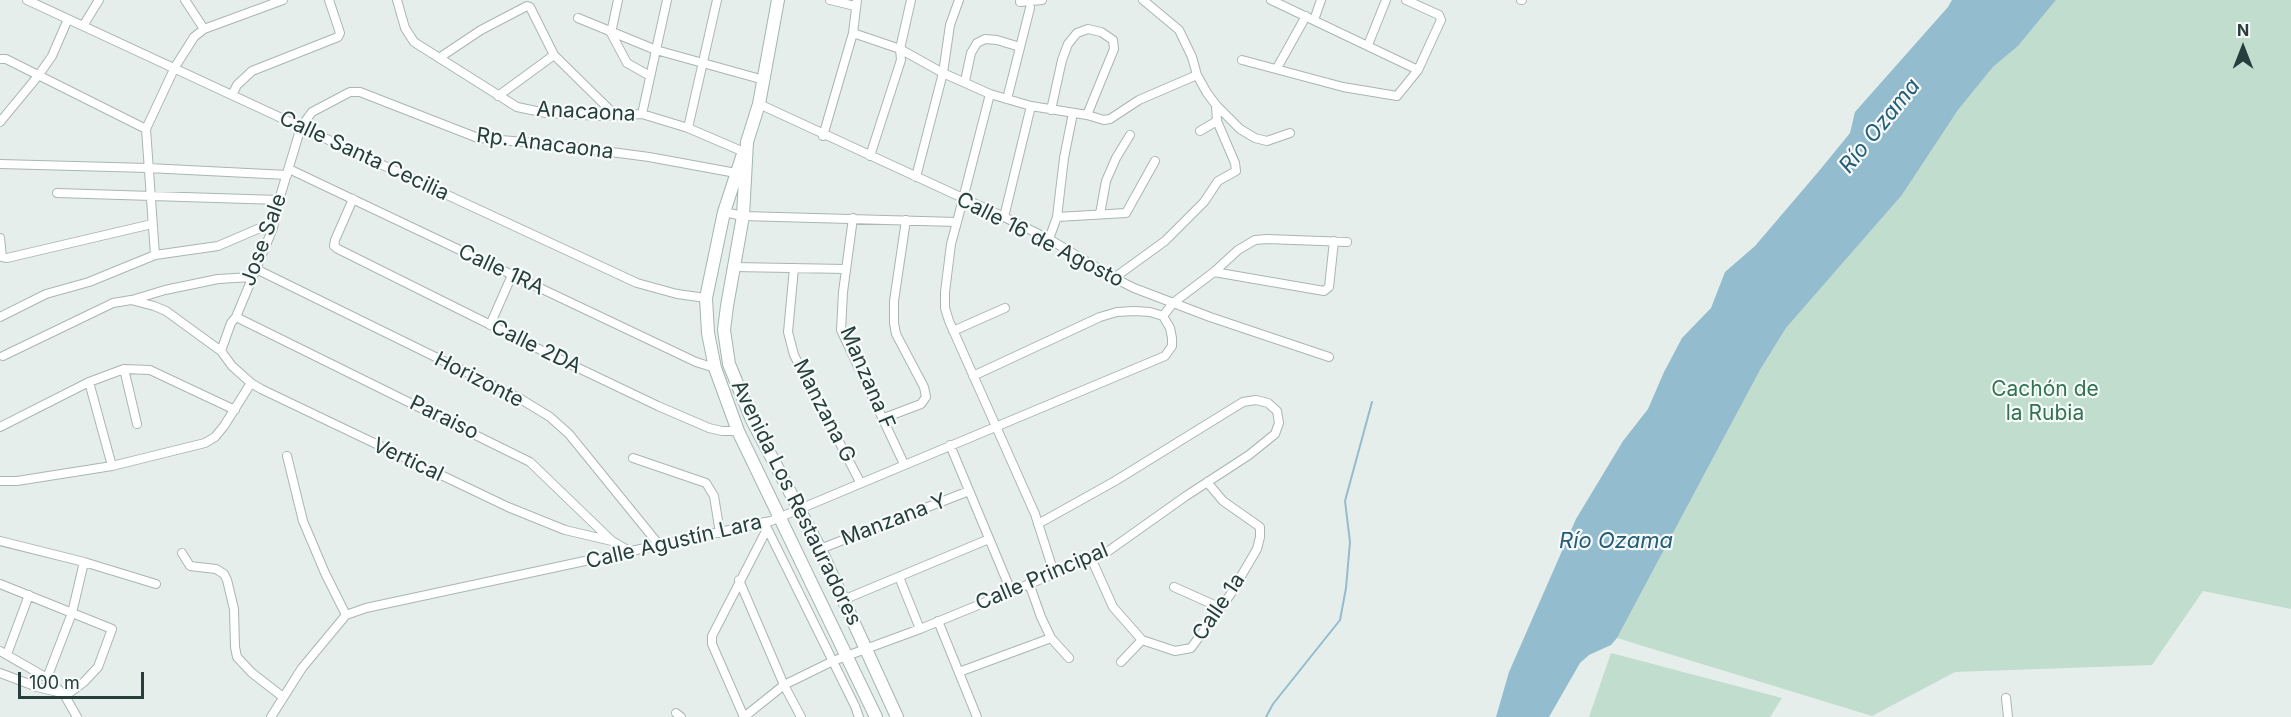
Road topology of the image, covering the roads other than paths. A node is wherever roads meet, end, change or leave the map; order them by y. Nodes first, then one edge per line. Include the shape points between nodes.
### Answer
1 (27, 0) edge
2 (99, 0) edge
3 (185, 0) edge
4 (284, 0) edge
5 (329, 0) edge
6 (397, 0) edge
7 (618, 0) edge
8 (667, 0) edge
9 (717, 0) edge
10 (778, 0) edge
11 (830, 0) edge
12 (911, 0) edge
13 (958, 0) edge
14 (1042, 0) edge
15 (1143, 0) edge
16 (1271, 0) edge
17 (1321, 0) edge
18 (1386, 0) edge
19 (1406, 0) edge
20 (1020, 2) dead end
21 (856, 3) edge
22 (1030, 8) dead end
23 (578, 18) dead end
24 (1310, 18) junction
25 (68, 19) junction
26 (83, 26) junction
27 (204, 29) junction
28 (611, 33) junction
29 (853, 33) junction
30 (1368, 45) junction
31 (1020, 47) junction
32 (900, 48) junction
33 (656, 50) junction
34 (555, 56) junction
35 (439, 58) junction
36 (0, 59) edge
37 (1242, 60) dead end
38 (702, 63) junction
39 (175, 67) junction
40 (1277, 68) junction
41 (1418, 70) junction
42 (943, 73) junction
43 (1197, 75) junction
44 (38, 76) junction
45 (650, 76) junction
46 (764, 80) junction
47 (965, 81) junction
48 (990, 94) junction
49 (232, 95) junction
50 (498, 96) junction
51 (1007, 99) junction
52 (759, 104) junction
53 (1216, 105) junction
54 (1031, 106) junction
55 (1052, 110) junction
56 (1073, 113) junction
57 (642, 114) junction
58 (615, 115) junction
59 (1087, 115) junction
60 (1217, 121) junction
61 (0, 122) edge
62 (302, 127) junction
63 (688, 128) junction
64 (146, 129) junction
65 (1200, 131) dead end
66 (1290, 133) dead end
67 (823, 135) junction
68 (1130, 135) dead end
69 (746, 147) junction
70 (870, 156) junction
71 (1155, 161) dead end
72 (0, 164) edge
73 (148, 168) junction
74 (288, 172) junction
75 (736, 173) junction
76 (916, 177) junction
77 (57, 193) dead end
78 (149, 196) junction
79 (353, 199) junction
80 (279, 200) junction
81 (963, 200) junction
82 (724, 213) junction
83 (1100, 214) junction
84 (743, 216) junction
85 (1004, 217) junction
86 (1057, 217) junction
87 (853, 218) junction
88 (906, 220) junction
89 (274, 222) junction
90 (957, 222) junction
91 (152, 224) junction
92 (0, 238) edge
93 (1049, 239) junction
94 (1334, 241) junction
95 (1347, 242) dead end
96 (155, 255) junction
97 (734, 267) junction
98 (794, 268) junction
99 (846, 269) junction
100 (1214, 272) junction
101 (254, 273) junction
102 (512, 275) junction
103 (1114, 278) junction
104 (706, 298) junction
105 (131, 300) junction
106 (1173, 303) junction
107 (1005, 308) dead end
108 (1163, 316) junction
109 (0, 317) edge
110 (236, 317) junction
111 (490, 325) junction
112 (953, 331) junction
113 (221, 351) junction
114 (3, 356) dead end
115 (1329, 357) dead end
116 (715, 368) junction
117 (124, 369) junction
118 (973, 376) junction
119 (89, 382) junction
120 (251, 383) junction
121 (235, 410) junction
122 (884, 418) junction
123 (137, 424) dead end
124 (996, 426) junction
125 (0, 427) edge
126 (738, 430) junction
127 (950, 445) junction
128 (287, 456) dead end
129 (633, 458) dead end
130 (904, 464) junction
131 (112, 466) junction
132 (0, 481) edge
133 (860, 482) junction
134 (1207, 482) junction
135 (969, 491) junction
136 (798, 509) junction
137 (780, 516) junction
138 (1038, 524) junction
139 (766, 526) junction
140 (720, 533) junction
141 (989, 539) junction
142 (0, 541) edge
143 (612, 541) junction
144 (660, 546) junction
145 (820, 549) junction
146 (631, 552) junction
147 (182, 553) dead end
148 (1091, 558) junction
149 (84, 562) junction
150 (1054, 573) junction
151 (899, 577) junction
152 (739, 580) junction
153 (1029, 583) junction
154 (0, 584) edge
155 (156, 584) dead end
156 (1174, 587) dead end
157 (1011, 591) junction
158 (29, 595) junction
159 (843, 600) junction
160 (1221, 608) junction
161 (72, 613) junction
162 (346, 615) junction
163 (938, 621) junction
164 (920, 629) junction
165 (1051, 638) junction
166 (1142, 640) junction
167 (866, 648) junction
168 (3, 652) edge
169 (847, 656) junction
170 (1069, 658) dead end
171 (833, 662) junction
172 (1120, 662) dead end
173 (959, 672) junction
174 (0, 673) edge
175 (47, 678) junction
176 (784, 685) junction
177 (64, 695) junction
178 (283, 697) junction
179 (2006, 698) dead end
180 (77, 717) edge
181 (271, 717) edge
182 (744, 717) edge
183 (801, 717) edge
184 (859, 717) edge
185 (876, 717) edge
186 (897, 717) edge
187 (977, 717) edge
188 (2008, 717) edge

1 - 25 street, Calle Santa Cecilia
2 - 26 street
3 - 27 street
4 - 27 street
5 - 49 street via 338,37 252,71
6 - 35 street, Anacaona via 409,36
7 - 28 street
8 - 33 street
9 - 38 street
10 - 46 street, Avenida Los Restauradores
11 - 21 street
12 - 32 street
13 - 42 street
14 - 20 street
15 - 43 street via 1179,30
16 - 24 street
17 - 24 street
18 - 30 street
19 - 41 street via 1439,15 1441,20
21 - 29 street
22 - 31 street
23 - 28 street
24 - 30 street
24 - 40 street
25 - 26 street, Calle Santa Cecilia
25 - 44 street via 52,56
26 - 39 street, Calle Santa Cecilia
27 - 39 street via 194,37
28 - 33 street
28 - 45 street via 627,63
29 - 32 street
29 - 67 street
30 - 41 street
31 - 47 street via 997,40 977,43
31 - 51 street
32 - 42 street
32 - 70 street via 901,60
33 - 38 street
33 - 45 street
34 - 35 street via 530,7 523,7
34 - 50 street
34 - 58 street
35 - 50 street, Anacaona
36 - 44 street
37 - 40 street
38 - 46 street
38 - 63 street
39 - 49 street, Calle Santa Cecilia
39 - 64 street
40 - 41 street via 1392,97 1400,94
42 - 47 street
42 - 76 street
43 - 53 street
43 - 59 street via 1139,100 1110,119
44 - 61 street
44 - 64 street
45 - 57 street
46 - 52 street, Avenida Los Restauradores
47 - 48 street
48 - 51 street
48 - 81 street
49 - 62 street, Calle Santa Cecilia
50 - 58 street, Anacaona via 517,107 546,113
51 - 54 street
52 - 67 street, Calle 16 de Agosto
52 - 69 street, Avenida Los Restauradores
53 - 60 street
53 - 66 street via 1240,129 1256,138 1269,140
54 - 55 street
54 - 85 street
55 - 56 street
55 - 59 street via 1068,44 1077,33 1088,29 1113,40 1114,49
56 - 59 street
56 - 86 street
57 - 58 street, Anacaona
57 - 63 street, Anacaona
60 - 65 street
60 - 103 street via 1236,171 1218,181 1204,202 1165,241
62 - 74 street, Jose Sale
62 - 75 street, Rp. Anacaona via 312,112 350,92 360,92 478,138 649,157
62 - 104 street, Calle Santa Cecilia via 637,283
63 - 69 street, Anacaona
64 - 73 street
67 - 70 street, Calle 16 de Agosto
68 - 83 street via 1106,181
69 - 75 street
69 - 84 street, Avenida Los Restauradores
70 - 76 street, Calle 16 de Agosto
71 - 83 street via 1128,211
72 - 73 street
73 - 74 street
73 - 78 street
74 - 79 street, Calle 1RA
74 - 80 street, Jose Sale
75 - 82 street
76 - 81 street, Calle 16 de Agosto
77 - 78 street
78 - 80 street
78 - 91 street
79 - 102 street, Calle 1RA
79 - 111 street, Calle 2DA via 334,246
80 - 89 street, Jose Sale
81 - 85 street, Calle 16 de Agosto
81 - 90 street
82 - 84 street
82 - 104 street
83 - 86 street
84 - 87 street
84 - 97 street, Avenida Los Restauradores
85 - 93 street, Calle 16 de Agosto
86 - 93 street
87 - 88 street
87 - 99 street, Manzana F
88 - 90 street
88 - 122 street via 894,323 926,397 921,404
89 - 96 street via 218,246
89 - 101 street, Jose Sale
90 - 112 street via 945,292 945,308
91 - 92 street via 7,258 2,257
91 - 96 street
93 - 103 street, Calle 16 de Agosto
94 - 95 street
94 - 100 street via 1256,240
94 - 100 street via 1329,287 1324,291
96 - 109 street via 46,294
97 - 98 street
97 - 136 street, Avenida Los Restauradores via 724,330 729,364 752,420
98 - 99 street
98 - 133 street, Manzana G via 788,332 794,355
99 - 122 street, Manzana F via 842,330
100 - 106 street
101 - 105 street
101 - 110 street, Jose Sale
101 - 144 street, Horizonte via 519,398 550,417 569,434
102 - 111 street
102 - 116 street, Calle 1RA
103 - 106 street, Calle 16 de Agosto
104 - 116 street
105 - 113 street, Vertical via 166,311
105 - 114 street via 112,303
106 - 108 street
106 - 115 street, Calle 16 de Agosto
107 - 112 street
108 - 118 street via 1134,311 1100,317
108 - 124 street, Calle Agustín Lara via 1173,338 1173,346 1165,356
110 - 113 street, Jose Sale
110 - 143 street, Paraiso via 524,458
111 - 126 street, Calle 2DA via 709,428
112 - 118 street
113 - 120 street, Vertical
116 - 126 street
117 - 119 street
117 - 121 street via 150,370
117 - 123 street
118 - 124 street
119 - 125 street
119 - 131 street
120 - 121 street
120 - 143 street, Vertical via 508,507 565,530
121 - 131 street via 215,438 205,443
122 - 130 street, Manzana F
124 - 127 street, Calle Agustín Lara
124 - 138 street
126 - 137 street
127 - 130 street, Calle Agustín Lara
127 - 135 street
128 - 162 street via 303,521
129 - 140 street via 706,483 714,496
130 - 133 street, Calle Agustín Lara
131 - 132 street
133 - 136 street, Calle Agustín Lara
134 - 138 street, Calle Principal via 1275,434 1279,423 1277,411 1268,403 1243,402
134 - 148 street, Calle Principal via 1107,552
134 - 160 street, Calle 1a via 1223,501 1260,527 1257,549
135 - 141 street
135 - 145 street, Manzana Y
136 - 137 street, Calle Agustín Lara
136 - 145 street, Avenida Los Restauradores
137 - 139 street, Calle Agustín Lara
137 - 169 street
138 - 150 street
139 - 140 street, Calle Agustín Lara
139 - 152 street
139 - 171 street
140 - 144 street, Calle Agustín Lara
141 - 151 street
141 - 157 street
142 - 149 street
143 - 146 street, Paraiso
144 - 146 street, Calle Agustín Lara
145 - 159 street, Avenida Los Restauradores
146 - 162 street, Calle Agustín Lara
147 - 178 street via 190,566 216,569 224,574 234,609 237,657
148 - 150 street, Calle Principal
148 - 166 street via 1113,607
149 - 155 street
149 - 161 street
150 - 153 street, Calle Principal
151 - 159 street
151 - 164 street
152 - 176 street
152 - 182 street via 714,628 712,644
153 - 157 street, Calle Principal
153 - 165 street
154 - 158 street
156 - 160 street
157 - 163 street, Calle Principal
158 - 161 street
158 - 168 street
159 - 167 street, Avenida Los Restauradores
160 - 166 street, Calle 1a via 1191,648 1175,651
161 - 175 street
161 - 177 street via 110,627 112,632 98,667
162 - 178 street
163 - 164 street, Calle Principal
163 - 173 street
164 - 167 street, Calle Principal
165 - 170 street
165 - 173 street
166 - 172 street
167 - 169 street, Calle Principal
167 - 186 street, Avenida Los Restauradores
168 - 175 street
169 - 171 street, Calle Principal
169 - 185 street
171 - 176 street, Calle Principal
171 - 184 street
173 - 187 street
174 - 177 street
175 - 177 street
176 - 182 street, Calle Principal
176 - 183 street
177 - 180 street
178 - 181 street
179 - 188 street

